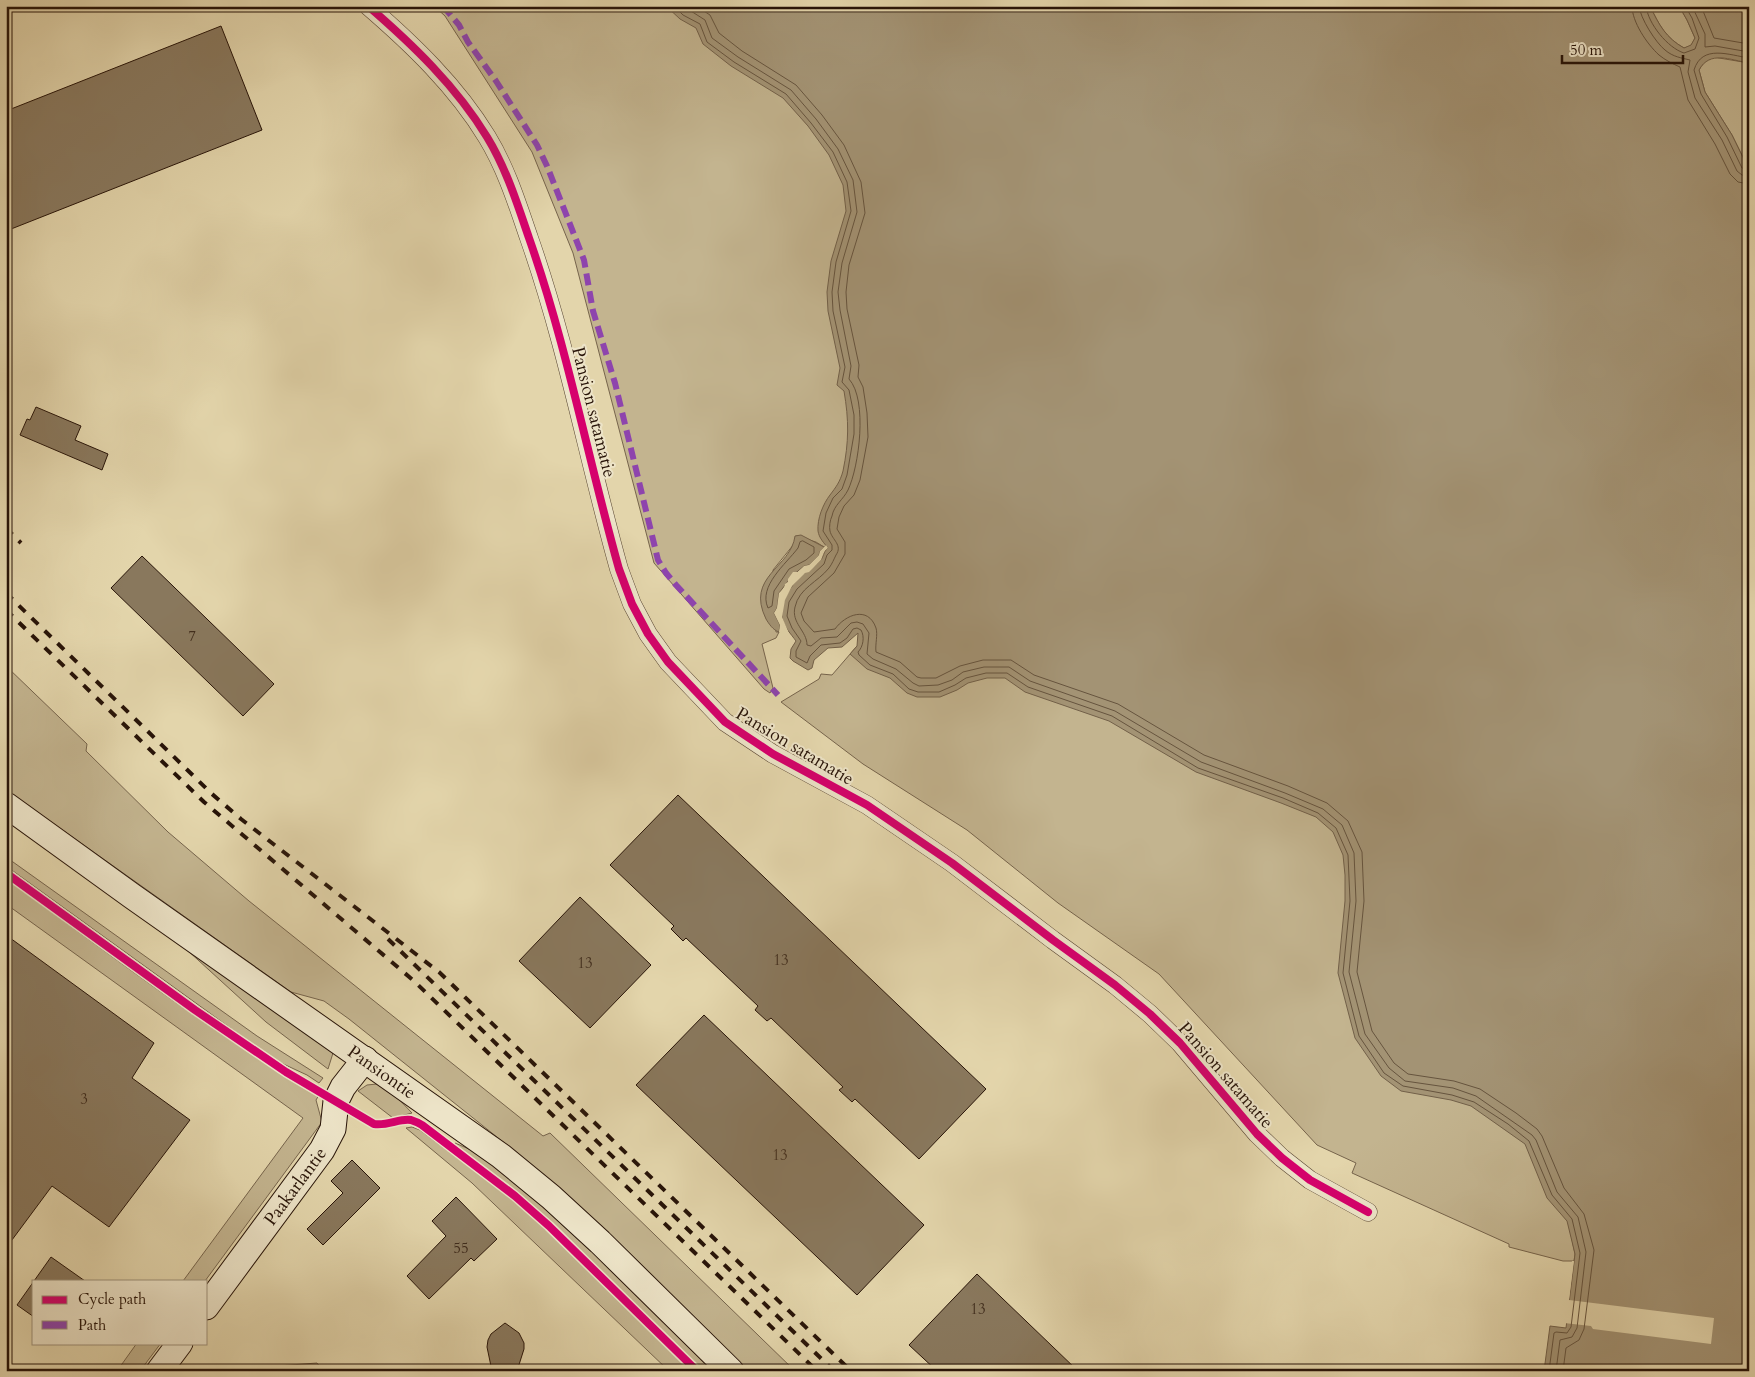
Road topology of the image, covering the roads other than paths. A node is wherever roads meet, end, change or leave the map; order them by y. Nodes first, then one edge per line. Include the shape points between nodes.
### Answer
1 (368, 6) edge
2 (6, 805) edge
3 (365, 1059) junction
4 (1368, 1212) dead end
5 (208, 1304) edge
6 (179, 1344) edge
7 (159, 1371) edge
8 (730, 1371) edge

1 - 4 street, Pansion satamatie via 406,38 468,107 506,175 545,283 619,569 632,604 668,662 724,722 773,754 867,805 952,863 1115,985 1180,1043 1257,1134 1282,1158 1310,1180
2 - 3 street, Pansiontie
3 - 5 street, Paakarlantie via 336,1101 333,1129 322,1150
3 - 8 street, Pansiontie via 501,1156 550,1197
6 - 7 street

